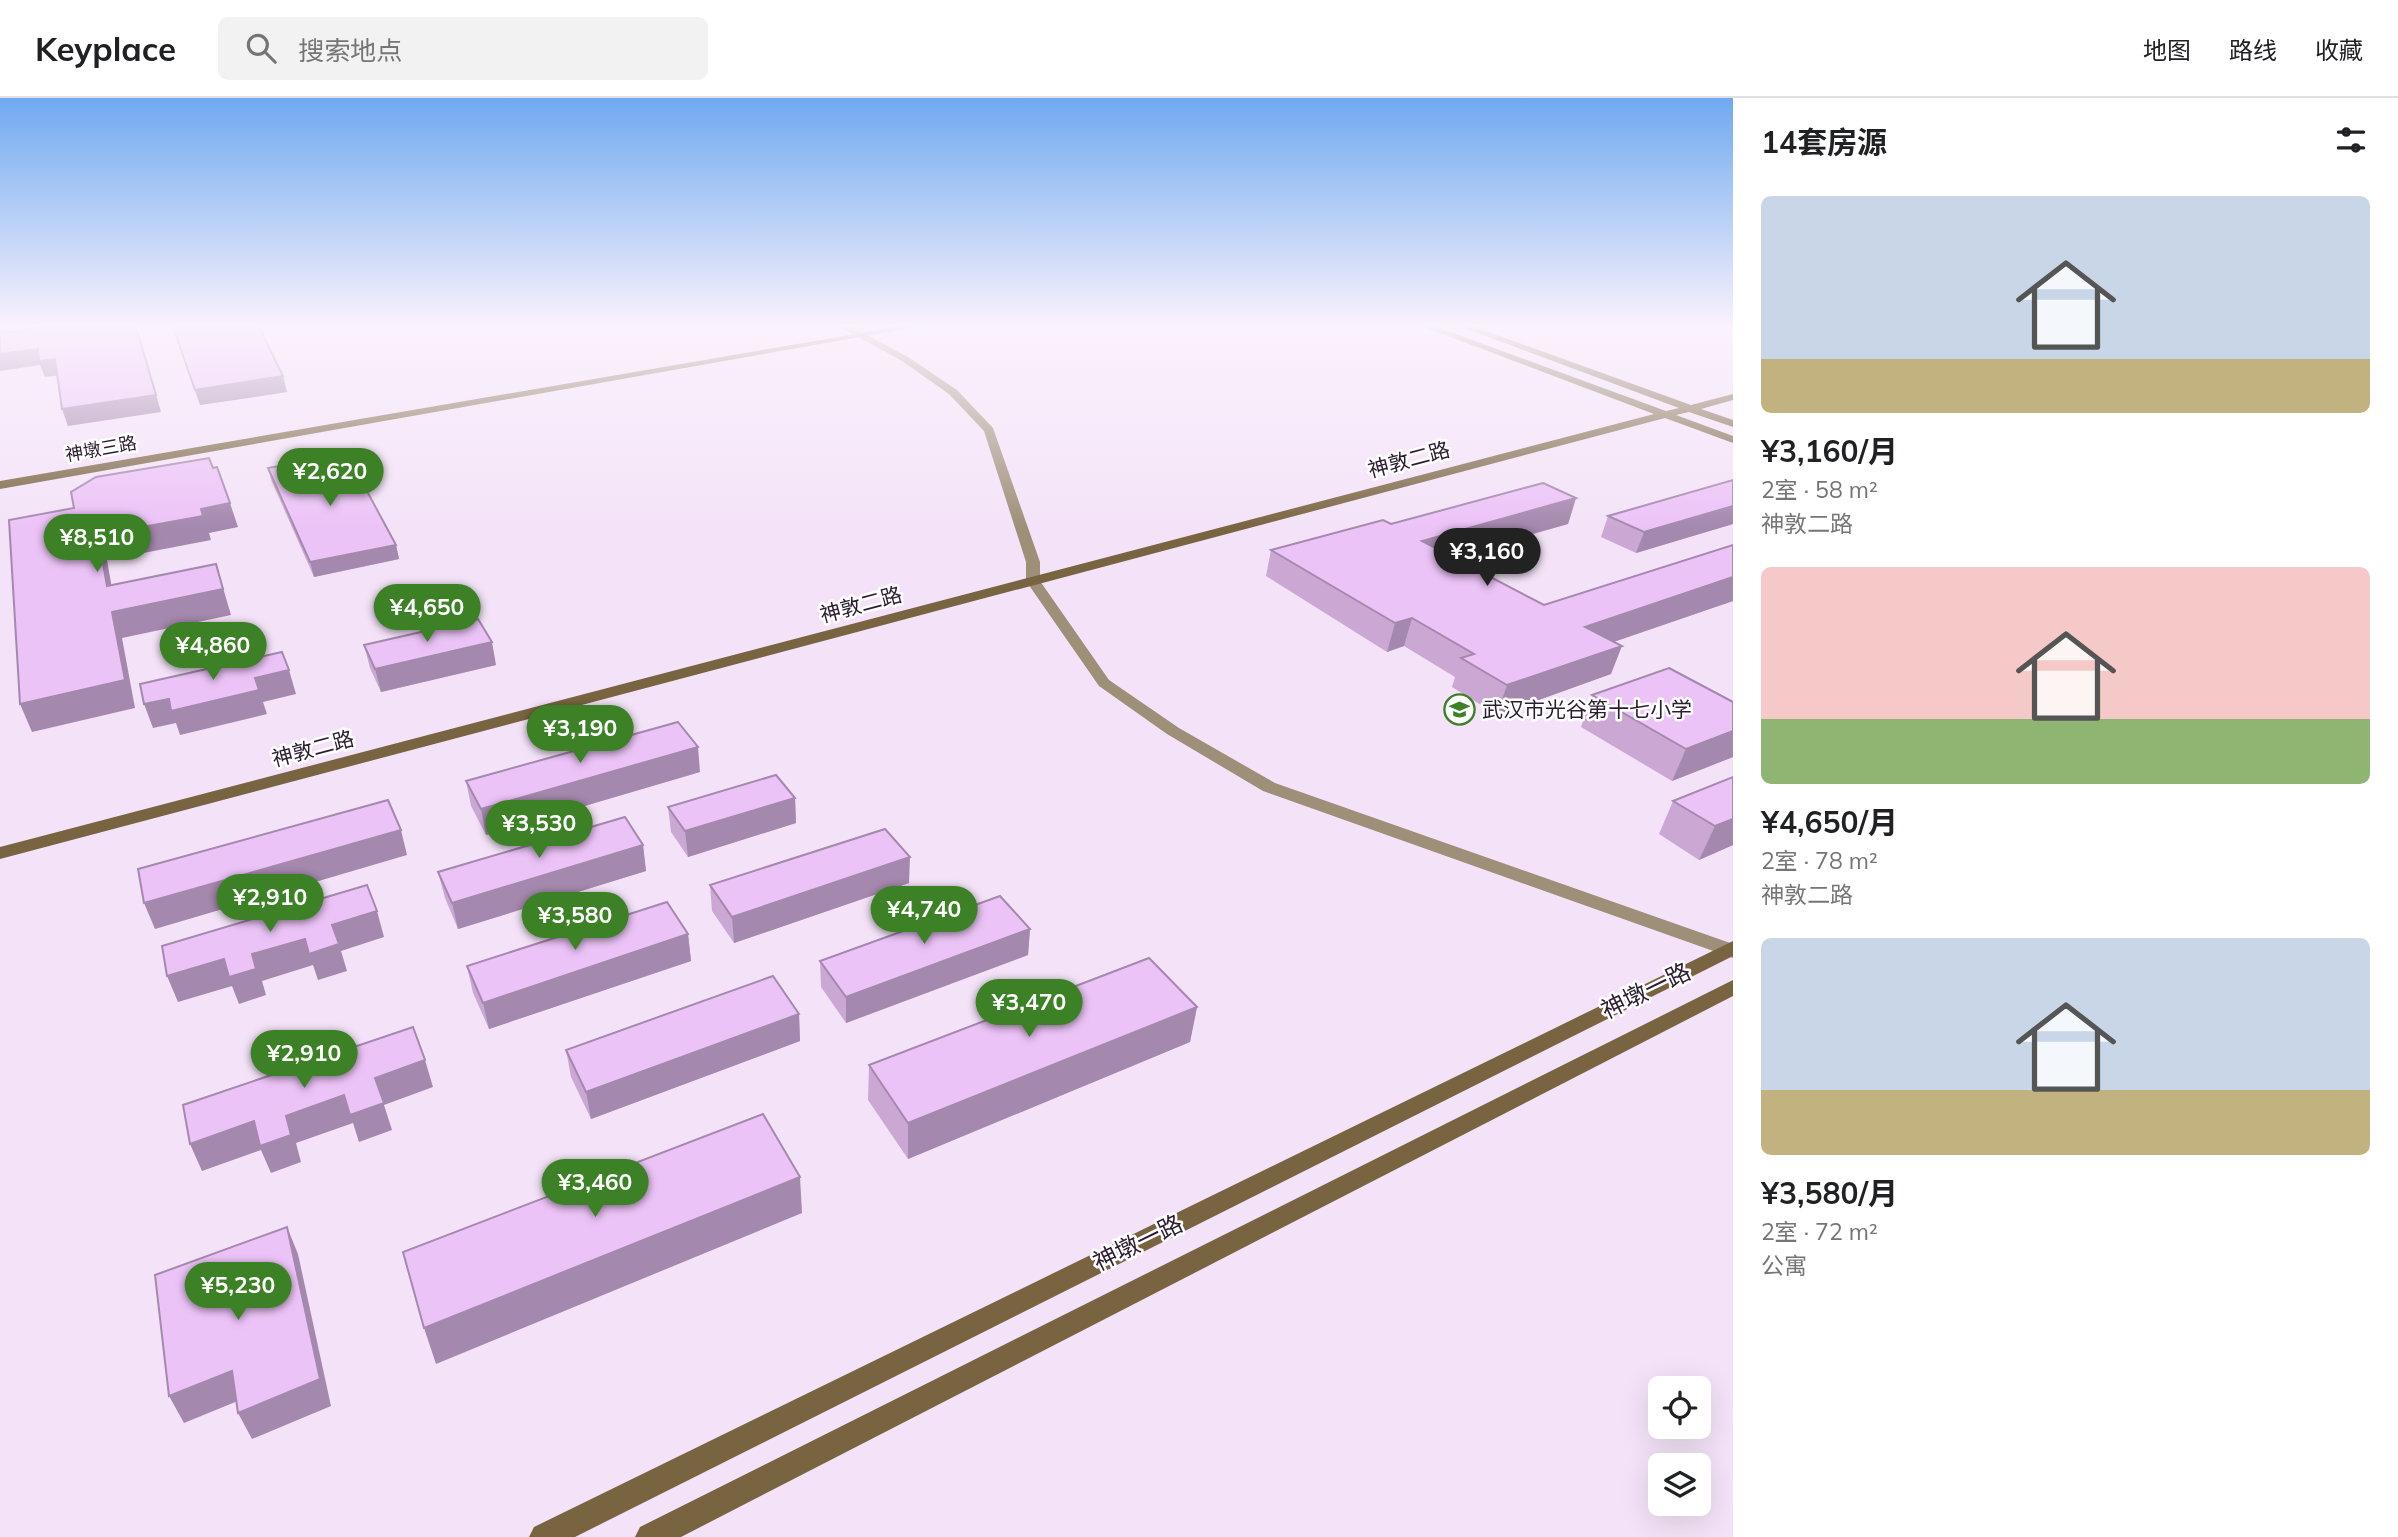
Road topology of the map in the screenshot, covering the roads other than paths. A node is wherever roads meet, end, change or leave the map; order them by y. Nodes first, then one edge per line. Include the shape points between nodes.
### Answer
1 (521, 394) edge
2 (956, 394) edge
3 (1609, 394) edge
4 (1652, 394) edge
5 (1733, 397) edge
6 (1690, 408) junction
7 (1665, 415) junction
8 (1733, 424) edge
9 (1733, 440) edge
10 (0, 485) edge
11 (1033, 581) junction
12 (0, 853) edge
13 (1732, 950) edge
14 (1733, 987) edge
15 (544, 1537) edge
16 (650, 1537) edge

1 - 10 street, 神墩三路
2 - 11 street via 989,430 1033,562
3 - 7 street
4 - 6 street
5 - 6 street, 神敦二路
6 - 7 street, 神敦二路
6 - 8 street
7 - 9 street
7 - 11 street, 神敦二路
11 - 12 street, 神敦二路
11 - 13 street via 1104,683 1173,732 1269,787
13 - 15 street, 神墩一路
14 - 16 street, 神墩一路

